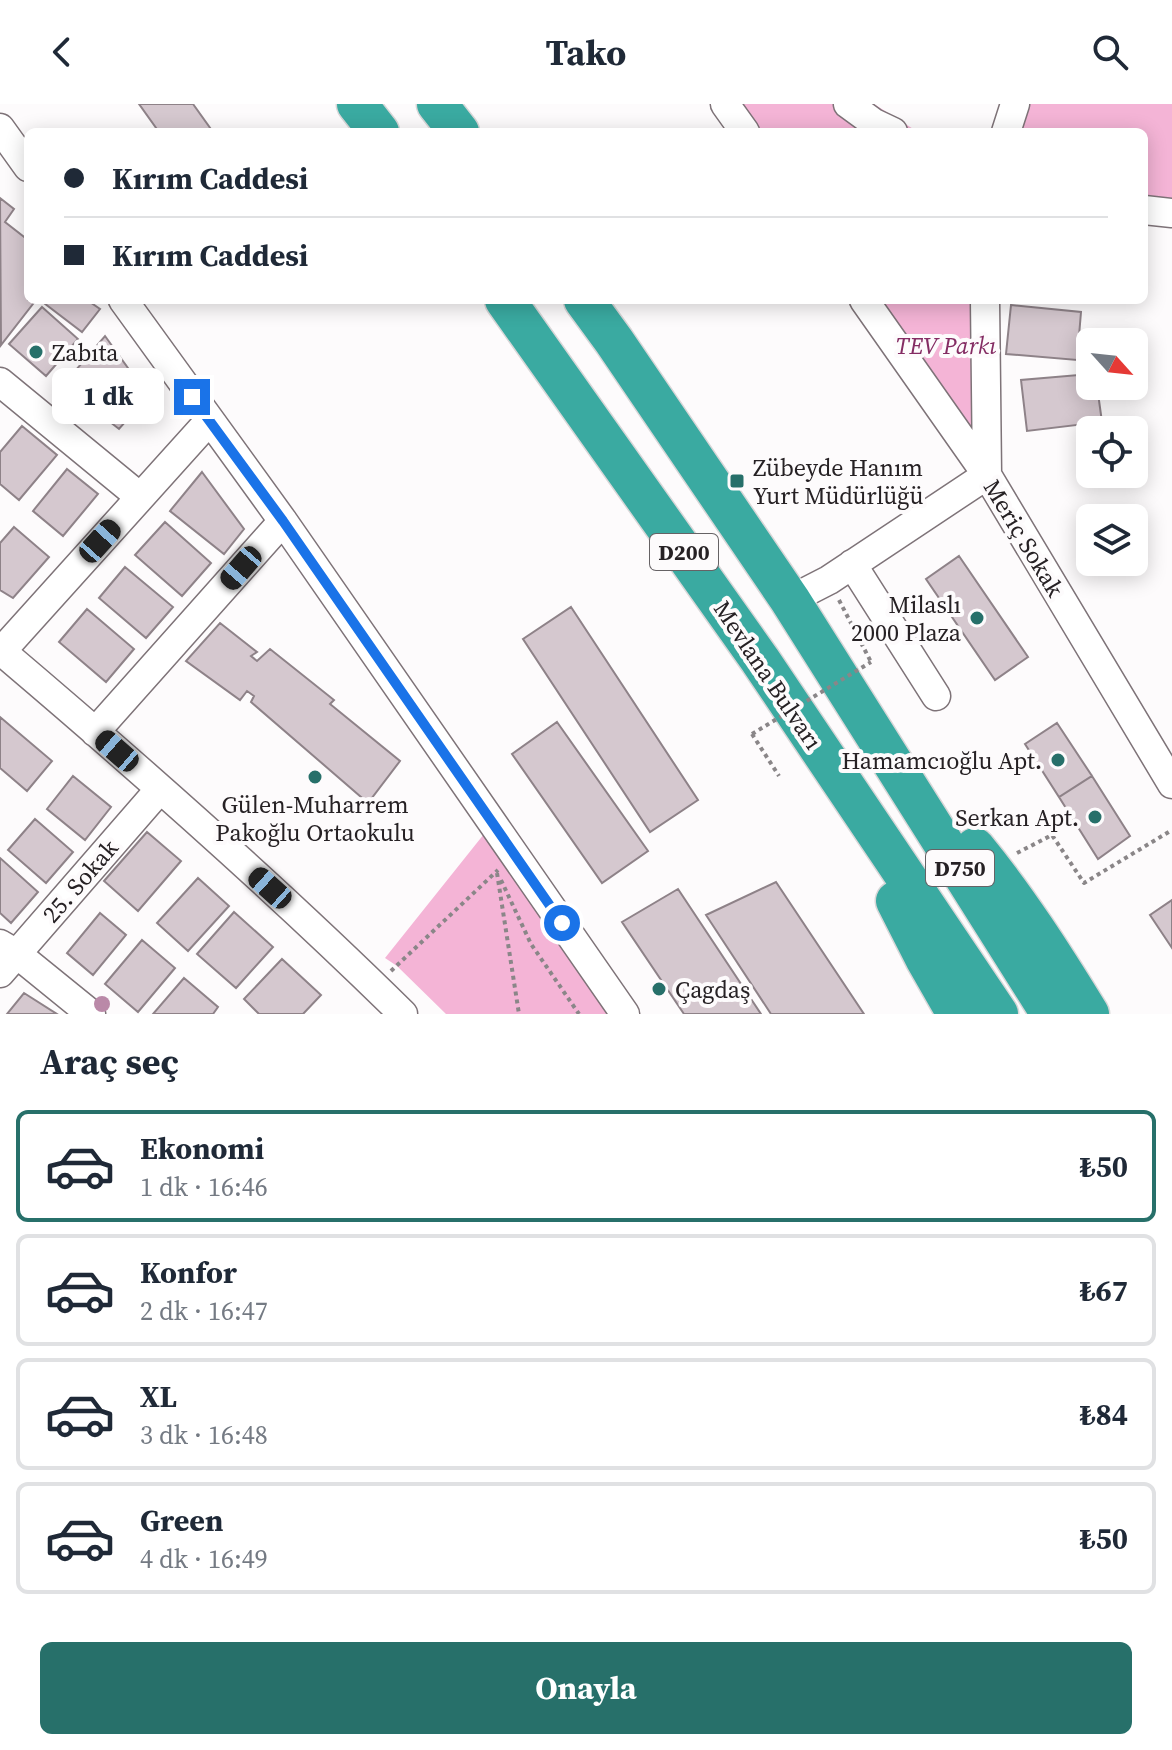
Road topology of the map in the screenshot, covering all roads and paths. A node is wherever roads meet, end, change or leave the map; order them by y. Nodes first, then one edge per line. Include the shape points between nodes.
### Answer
1 (357, 104) edge
2 (437, 104) edge
3 (725, 104) edge
4 (848, 104) edge
5 (1015, 104) edge
6 (0, 128) edge
7 (376, 128) edge
8 (456, 128) edge
9 (742, 128) edge
10 (885, 128) edge
11 (1007, 128) edge
12 (24, 161) edge
13 (1148, 210) edge
14 (1172, 213) edge
15 (126, 304) edge
16 (508, 304) edge
17 (587, 304) edge
18 (867, 304) edge
19 (985, 304) edge
20 (0, 382) edge
21 (209, 421) junction
22 (987, 475) junction
23 (140, 497) junction
24 (283, 521) junction
25 (852, 564) junction
26 (829, 580) junction
27 (790, 600) junction
28 (0, 652) edge
29 (936, 696) dead end
30 (869, 723) junction
31 (95, 732) junction
32 (779, 776) dead end
33 (1172, 784) edge
34 (160, 789) junction
35 (858, 809) junction
36 (1172, 830) edge
37 (505, 863) junction
38 (990, 867) junction
39 (6, 957) edge
40 (375, 986) junction
41 (91, 1014) edge
42 (403, 1014) edge
43 (519, 1014) edge
44 (579, 1014) edge
45 (625, 1014) edge
46 (957, 1014) edge
47 (998, 1014) edge
48 (1051, 1014) edge
49 (1089, 1014) edge

1 - 7 highway
2 - 8 highway
3 - 9 street
4 - 10 street
5 - 11 street
6 - 12 street
13 - 14 street
15 - 21 street
16 - 35 highway, Mevlana Bulvarı / D200 via 760,660
17 - 27 highway, D200
18 - 22 street, Meriç Sokak
19 - 22 street
20 - 23 street
21 - 23 street
21 - 24 street
22 - 25 street
22 - 33 street, Meriç Sokak
23 - 28 street
24 - 31 street
24 - 37 street
25 - 26 street
25 - 29 street
26 - 27 street
26 - 32 path, bridge via 871,662 752,734
27 - 30 highway, D200
28 - 31 street
30 - 38 highway, D200
30 - 48 highway, D750
31 - 34 street
34 - 39 street, 25. Sokak
34 - 40 street
35 - 46 highway via 902,915
35 - 47 highway, Mevlana Bulvarı / D200
36 - 38 path via 1084,883 1052,835
37 - 40 path
37 - 43 path
37 - 44 path via 531,944
37 - 45 street
38 - 49 highway, D200
39 - 41 street
40 - 42 street

